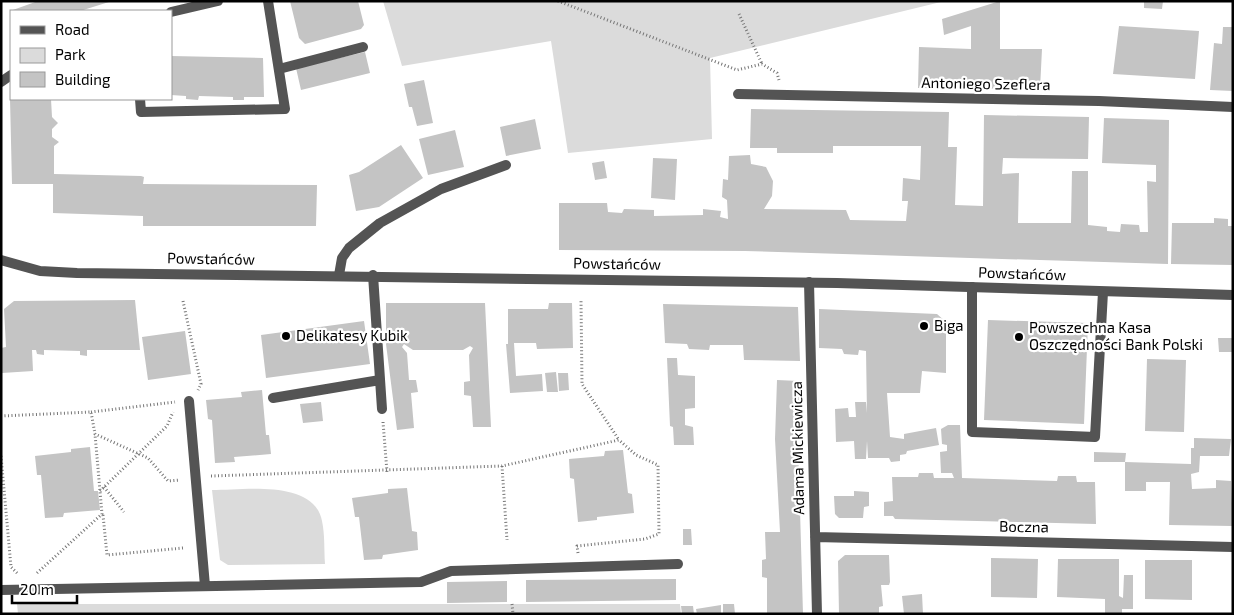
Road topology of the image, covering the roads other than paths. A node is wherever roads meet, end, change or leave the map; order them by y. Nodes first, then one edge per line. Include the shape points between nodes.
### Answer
1 (218, 1) edge
2 (268, 1) edge
3 (172, 12) edge
4 (363, 46) dead end
5 (279, 69) junction
6 (738, 94) dead end
7 (140, 100) edge
8 (1233, 107) edge
9 (506, 165) dead end
10 (1, 260) edge
11 (339, 275) junction
12 (373, 276) junction
13 (809, 282) junction
14 (972, 287) junction
15 (1103, 292) junction
16 (1233, 295) edge
17 (380, 380) junction
18 (273, 398) dead end
19 (189, 401) road end
20 (382, 409) dead end
21 (815, 537) junction
22 (1233, 547) edge
23 (678, 564) dead end
24 (205, 586) junction
25 (1, 590) edge
26 (816, 614) edge

1 - 3 street
2 - 5 street
4 - 5 street
5 - 7 street via 285,109 141,112
6 - 8 street, Antoniego Szeflera
9 - 11 street via 441,189 380,223 349,248 342,258
10 - 11 street, Powstańców via 40,271
11 - 12 street, Powstańców
12 - 13 street, Powstańców
12 - 17 street
13 - 14 street, Powstańców
13 - 21 street, Adama Mickiewicza
14 - 15 street, Powstańców
14 - 15 street via 972,432 1095,437
15 - 16 street, Powstańców
17 - 18 street
17 - 20 street
19 - 24 street
21 - 22 street, Boczna
21 - 26 street, Adama Mickiewicza
23 - 24 street via 451,571 422,582
24 - 25 street

